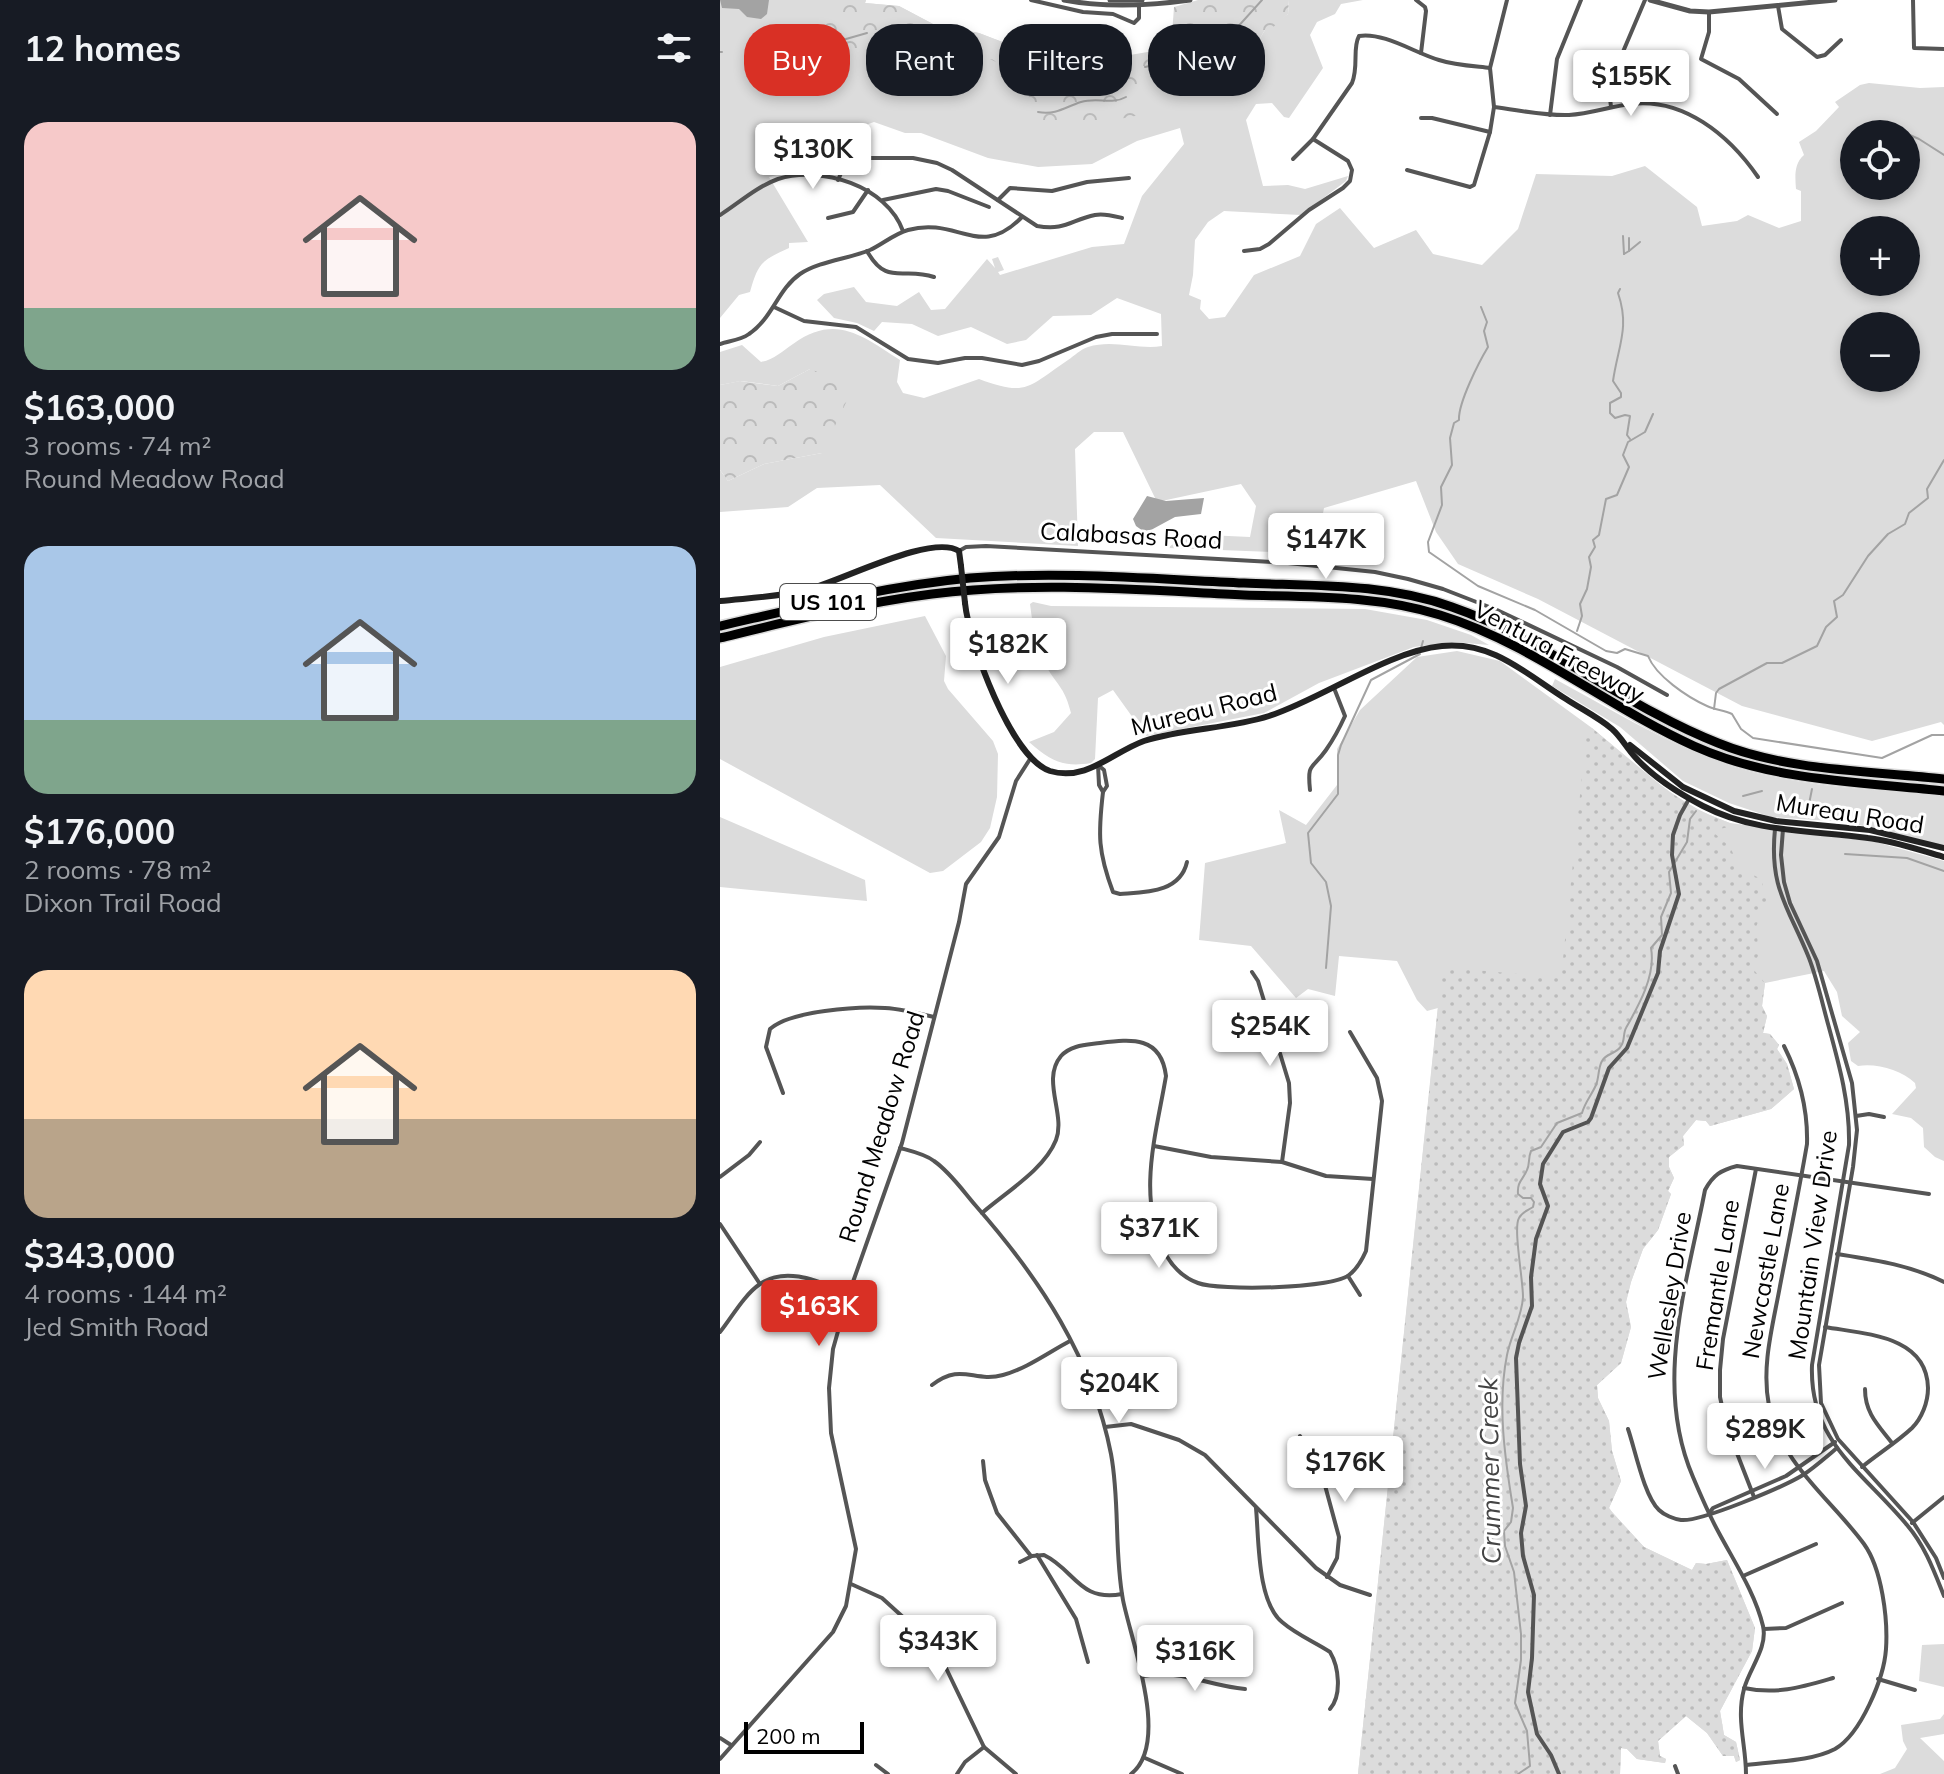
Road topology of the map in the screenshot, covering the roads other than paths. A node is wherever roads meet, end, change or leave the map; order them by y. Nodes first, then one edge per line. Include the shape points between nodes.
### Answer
1 (1031, 0) edge
2 (1064, 0) edge
3 (1110, 0) edge
4 (1190, 0) edge
5 (1416, 0) edge
6 (1507, 0) edge
7 (1581, 0) edge
8 (1648, 0) edge
9 (1835, 0) edge
10 (1913, 0) edge
11 (1179, 1) edge
12 (1140, 2) edge
13 (1778, 4) junction
14 (1709, 12) junction
15 (1841, 40) dead end
16 (1944, 49) edge
17 (1421, 53) junction
18 (1490, 68) junction
19 (1494, 107) junction
20 (1611, 107) junction
21 (1777, 114) dead end
22 (1550, 115) junction
23 (1421, 118) dead end
24 (1490, 132) junction
25 (1313, 139) junction
26 (1293, 159) dead end
27 (1407, 170) dead end
28 (1758, 177) dead end
29 (1129, 178) dead end
30 (838, 180) junction
31 (868, 190) junction
32 (883, 200) junction
33 (998, 201) junction
34 (989, 207) dead end
35 (720, 215) edge
36 (1022, 217) junction
37 (828, 218) dead end
38 (1122, 218) dead end
39 (903, 231) junction
40 (867, 251) junction
41 (1244, 251) dead end
42 (934, 277) dead end
43 (774, 307) junction
44 (1157, 334) dead end
45 (720, 344) edge
46 (959, 551) junction
47 (720, 601) edge
48 (720, 626) edge
49 (720, 638) edge
50 (1334, 688) junction
51 (1667, 695) dead end
52 (1030, 759) junction
53 (1098, 765) junction
54 (1944, 779) edge
55 (1310, 790) dead end
56 (1944, 791) edge
57 (1692, 796) junction
58 (1780, 825) junction
59 (1944, 848) edge
60 (1944, 857) edge
61 (1187, 862) dead end
62 (1252, 972) dead end
63 (934, 1017) junction
64 (1350, 1032) dead end
65 (1784, 1046) dead end
66 (783, 1093) dead end
67 (1852, 1116) junction
68 (1884, 1117) dead end
69 (760, 1142) dead end
70 (1154, 1146) junction
71 (900, 1148) junction
72 (1282, 1162) junction
73 (1756, 1168) junction
74 (1802, 1175) junction
75 (720, 1177) edge
76 (1373, 1179) junction
77 (1843, 1181) junction
78 (1850, 1182) junction
79 (1929, 1194) dead end
80 (982, 1213) junction
81 (720, 1224) edge
82 (1834, 1253) junction
83 (1348, 1276) junction
84 (1944, 1282) edge
85 (760, 1284) junction
86 (849, 1293) junction
87 (1360, 1295) dead end
88 (1822, 1326) junction
89 (720, 1332) edge
90 (1070, 1341) junction
91 (932, 1385) dead end
92 (1865, 1389) dead end
93 (1105, 1427) junction
94 (1628, 1429) dead end
95 (1300, 1436) dead end
96 (1892, 1443) junction
97 (1838, 1444) junction
98 (983, 1461) dead end
99 (1860, 1469) junction
100 (1801, 1472) junction
101 (1752, 1495) junction
102 (1944, 1497) edge
103 (1255, 1506) junction
104 (1710, 1512) junction
105 (1911, 1524) junction
106 (1816, 1544) dead end
107 (1034, 1556) junction
108 (1020, 1562) dead end
109 (1743, 1576) junction
110 (1327, 1577) junction
111 (1944, 1578) edge
112 (851, 1584) junction
113 (1122, 1594) junction
114 (1370, 1595) dead end
115 (1944, 1596) edge
116 (1842, 1603) dead end
117 (1764, 1629) junction
118 (1088, 1662) dead end
119 (1143, 1676) junction
120 (1833, 1678) dead end
121 (1878, 1679) junction
122 (1744, 1688) junction
123 (1245, 1689) dead end
124 (1915, 1690) dead end
125 (1330, 1709) dead end
126 (720, 1738) edge
127 (731, 1745) junction
128 (984, 1747) junction
129 (1145, 1758) junction
130 (720, 1759) edge
131 (876, 1765) dead end
132 (1746, 1765) junction
133 (1675, 1766) dead end
134 (888, 1774) edge
135 (957, 1774) edge
136 (1016, 1774) edge
137 (1131, 1774) edge
138 (1182, 1774) edge
139 (1559, 1774) edge
140 (1678, 1774) edge
141 (1746, 1774) edge

1 - 12 street via 1113,14 1134,23
2 - 12 street via 1110,6
3 - 12 street
4 - 11 street
5 - 17 street via 1426,11
6 - 18 street
7 - 22 street via 1557,59
8 - 14 street
8 - 20 street via 1611,80
9 - 13 street
10 - 16 street via 1914,48
11 - 12 street
13 - 14 street
13 - 15 street via 1782,29 1817,57
14 - 21 street via 1701,59 1739,79
17 - 18 street
17 - 25 street via 1359,36 1352,83
18 - 19 street
19 - 22 street
19 - 24 street
20 - 22 street
20 - 28 street via 1658,103 1695,116
23 - 24 street
24 - 27 street via 1473,187
25 - 26 street
25 - 41 street via 1348,161 1350,181 1269,244
29 - 33 street via 1052,191 1010,188
30 - 31 street
30 - 33 street via 842,167 853,159 913,158 952,170
30 - 35 street via 779,179
31 - 32 street
31 - 37 street via 853,212
32 - 34 street via 936,189
32 - 39 street
33 - 36 street
36 - 38 street via 1053,229 1095,215
36 - 39 street via 1007,232 989,238 941,227
39 - 40 street
40 - 42 street via 887,273
40 - 43 street via 801,273
43 - 44 street via 804,321 856,327 908,359 938,363 974,358 1022,365 1096,337
43 - 45 street via 745,337
46 - 47 main road, Calabasas Road via 948,545 924,549 813,589
46 - 51 street, Calabasas Road via 986,546 1114,552 1336,567 1408,579 1497,610
46 - 52 main road, bridge via 971,640
48 - 54 highway, Ventura Freeway / US 101 via 889,589 1008,576 1375,589 1476,616 1677,724 1745,753
49 - 56 highway, Ventura Freeway / US 101 via 931,594 1032,587 1384,602 1480,630 1669,734 1743,764
50 - 53 main road, Mureau Road via 1266,717 1141,742
50 - 55 street via 1345,716 1311,765
50 - 57 main road, Mureau Road via 1422,650 1451,645 1494,653 1603,722 1634,756
52 - 53 main road, Mureau Road via 1059,773
52 - 63 street, Round Meadow Road via 1016,781 999,837 965,886
53 - 61 street via 1103,792 1099,837 1113,892 1168,887 1186,870
57 - 58 main road, Mureau Road via 1731,818
57 - 139 street via 1675,824 1673,865 1679,894 1637,1026 1609,1068 1591,1118 1563,1132 1543,1164 1540,1184 1548,1206 1536,1239 1532,1306 1516,1358 1526,1506 1521,1533 1534,1595 1528,1692 1537,1734
58 - 59 main road, Mureau Road via 1870,830
58 - 60 main road, Mureau Road via 1878,839
58 - 67 street, Mountain View Drive via 1773,858 1776,884 1810,961
62 - 72 street via 1289,1083
63 - 66 street via 871,1008 782,1020 770,1029 766,1047
63 - 71 street, Round Meadow Road
64 - 76 street via 1382,1094
65 - 74 street, Newcastle Lane via 1806,1109
67 - 68 street
67 - 77 street, Mountain View Drive
67 - 78 street, Mountain View Drive via 1856,1139
69 - 75 street
70 - 72 street
70 - 80 street via 1166,1076 1161,1056 1153,1047 1131,1040 1069,1049 1056,1064 1058,1127 1050,1151
70 - 83 street via 1149,1202 1167,1256 1183,1275 1221,1288 1321,1284
71 - 80 street via 935,1161
71 - 86 street, Round Meadow Road
72 - 76 street via 1319,1175
73 - 74 street, Wellesley Drive
73 - 101 street, Fremantle Lane via 1720,1370 1726,1425
73 - 104 street, Wellesley Drive via 1721,1170 1705,1190 1674,1358 1679,1434
74 - 77 street, Wellesley Drive
74 - 100 street, Newcastle Lane via 1766,1378 1772,1419
76 - 83 street via 1366,1251
77 - 78 street, Wellesley Drive
77 - 82 street, Mountain View Drive
78 - 79 street, Wellesley Drive
78 - 82 street, Mountain View Drive
80 - 90 street via 1028,1268
81 - 85 street
82 - 84 street via 1919,1270
82 - 88 street, Mountain View Drive
83 - 87 street
85 - 86 street via 795,1275
85 - 89 street
86 - 112 street, Round Meadow Road via 833,1349 829,1407 855,1539
88 - 96 street via 1886,1338 1916,1356 1927,1378 1927,1400 1919,1419
88 - 97 street, Mountain View Drive via 1812,1365 1814,1397 1819,1417
90 - 91 street via 1009,1373 952,1373
90 - 93 street
92 - 96 street via 1868,1413
93 - 103 street via 1131,1424 1194,1447
93 - 113 street
94 - 104 street via 1658,1509 1679,1520
95 - 110 street via 1320,1467 1339,1537 1337,1558
96 - 99 street
97 - 99 street, Mountain View Drive
97 - 100 street
98 - 107 street via 997,1513
99 - 105 street, Mountain View Drive
100 - 101 street
100 - 121 street, Newcastle Lane via 1873,1560 1886,1631
101 - 104 street
102 - 105 street
103 - 110 street
103 - 125 street via 1263,1583 1273,1612 1335,1660 1336,1702
104 - 109 street, Wellesley Drive
105 - 111 street, Mountain View Drive
105 - 115 street, Mountain View Drive
106 - 109 street
107 - 108 street
107 - 113 street via 1051,1558 1088,1591
107 - 118 street via 1076,1619
109 - 117 street, Wellesley Drive
110 - 114 street
112 - 127 street, Round Meadow Road via 833,1632
112 - 128 street via 882,1598 926,1638
113 - 119 street
116 - 117 street via 1786,1628
117 - 122 street
119 - 123 street via 1174,1673
119 - 129 street
120 - 122 street via 1788,1691
121 - 124 street
121 - 132 street, Newcastle Lane via 1857,1730 1834,1749
122 - 132 street via 1740,1732
126 - 127 street
127 - 130 street, Round Meadow Road
128 - 135 street
128 - 136 street
129 - 137 street
129 - 138 street
131 - 134 street
132 - 141 street
133 - 140 street

